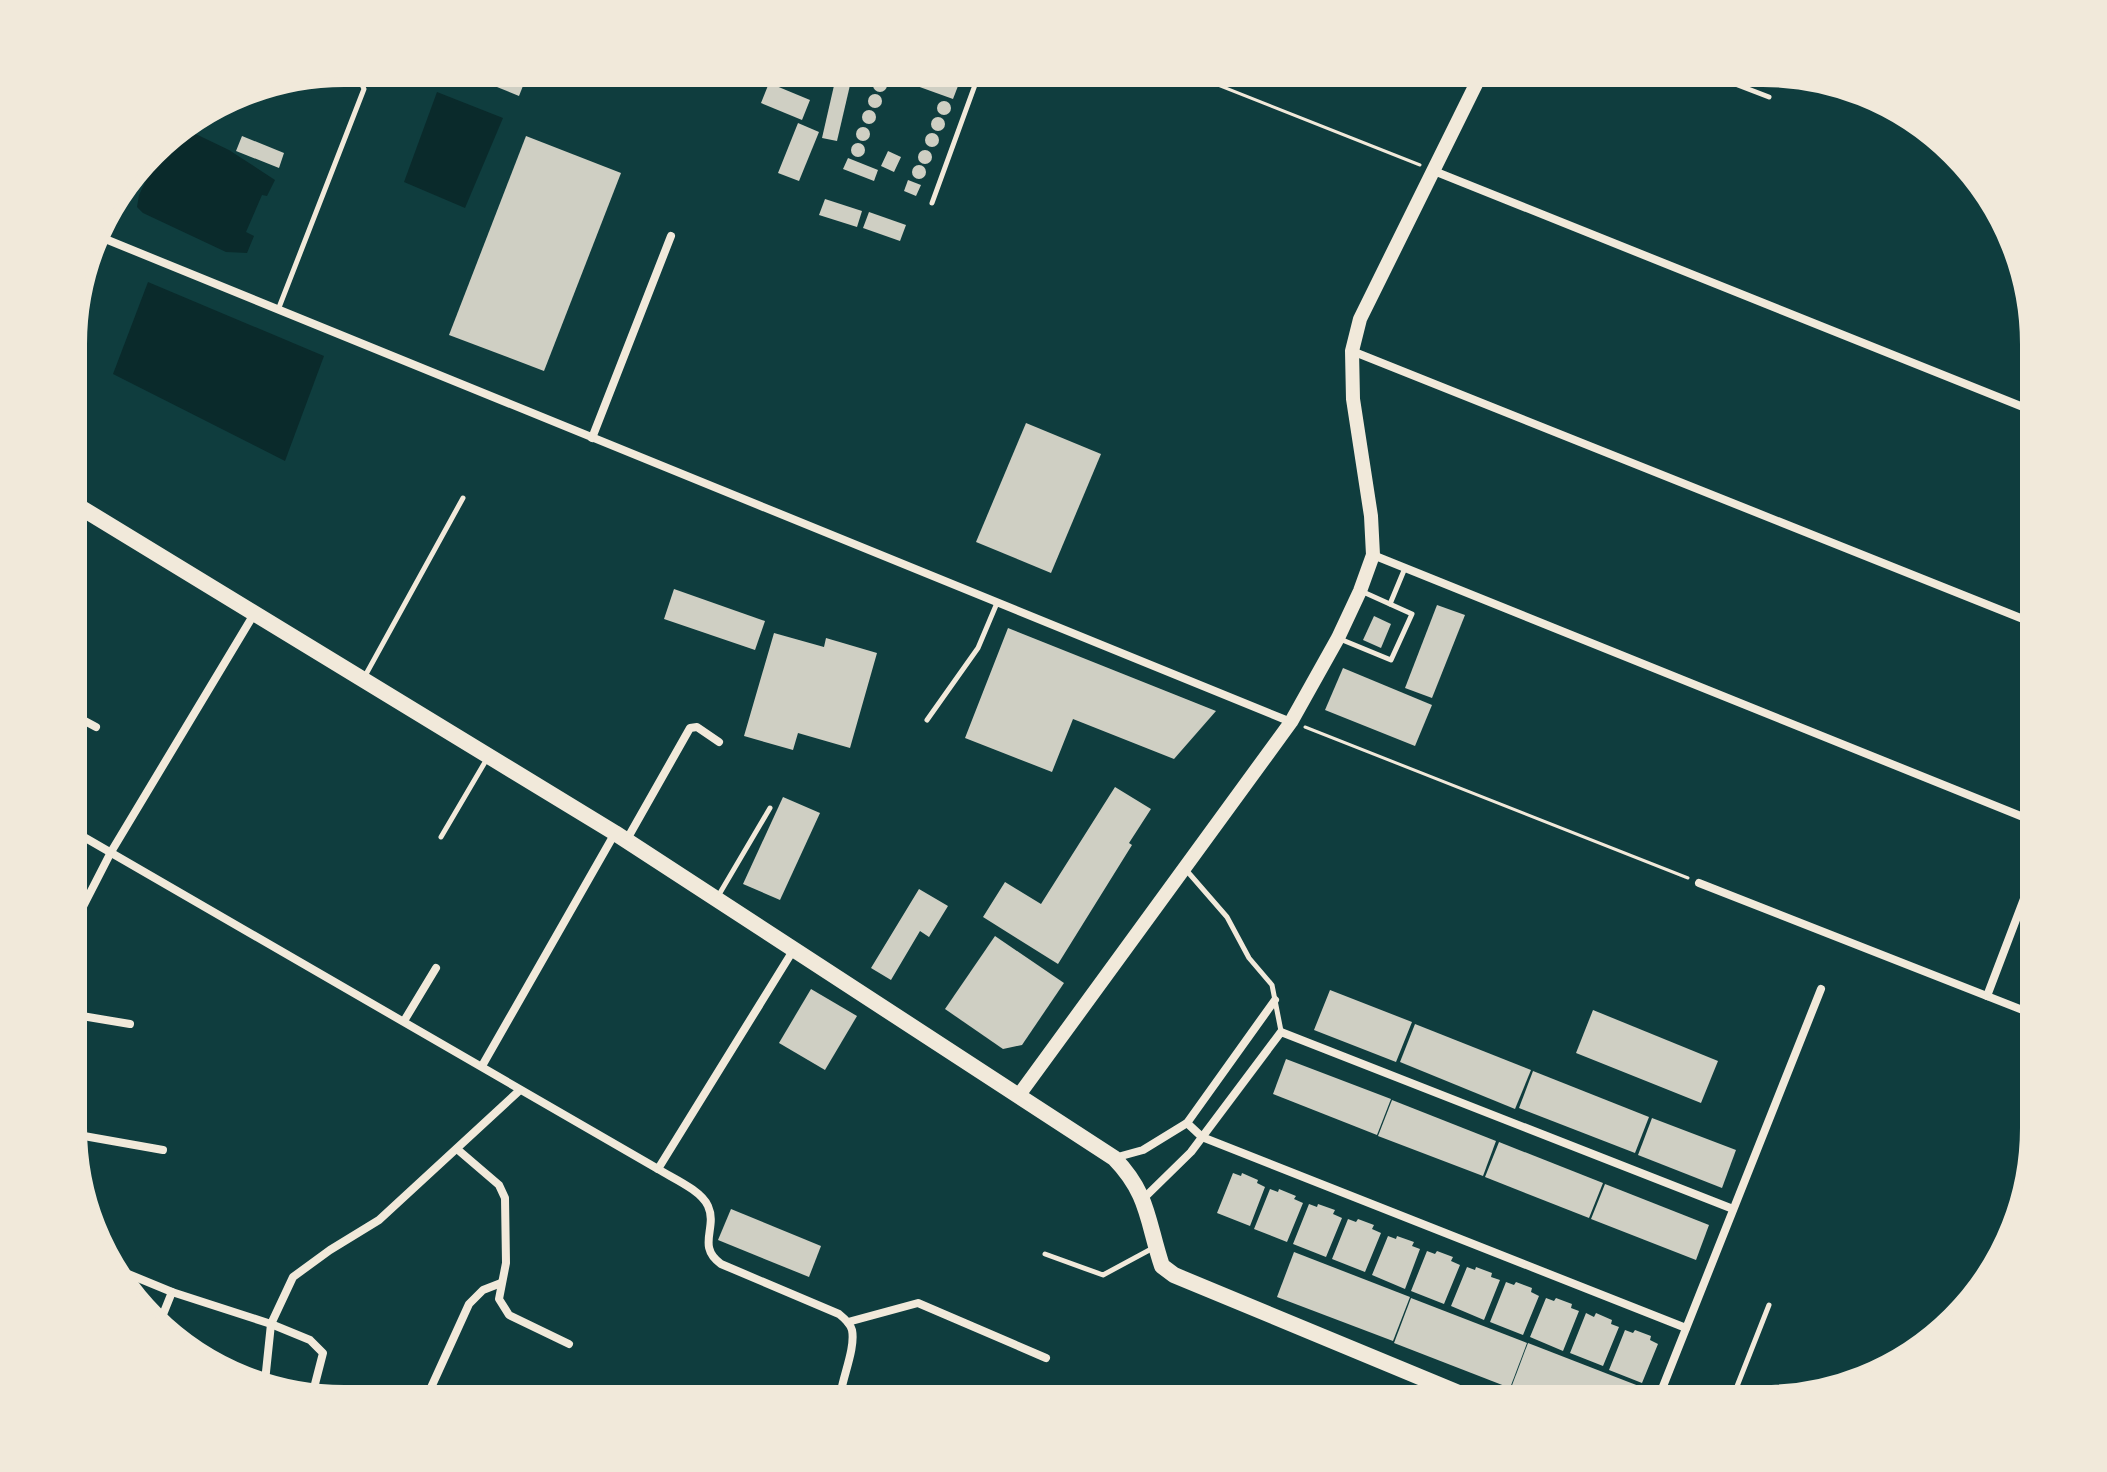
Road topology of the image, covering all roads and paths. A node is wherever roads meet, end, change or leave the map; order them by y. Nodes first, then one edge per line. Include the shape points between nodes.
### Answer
1 (361, 83) edge
2 (975, 83) edge
3 (1213, 83) edge
4 (1477, 83) edge
5 (1732, 83) edge
6 (1769, 97) dead end
7 (1434, 171) junction
8 (932, 203) dead end
9 (671, 236) dead end
10 (104, 239) edge
11 (278, 310) junction
12 (1352, 351) junction
13 (2024, 407) edge
14 (592, 438) junction
15 (463, 498) dead end
16 (82, 513) edge
17 (1373, 555) junction
18 (1405, 568) junction
19 (1360, 591) junction
20 (998, 602) junction
21 (1390, 604) junction
22 (255, 614) junction
23 (2024, 619) edge
24 (1338, 638) junction
25 (363, 679) junction
26 (82, 720) edge
27 (927, 720) dead end
28 (1291, 722) junction
29 (96, 727) dead end
30 (719, 742) dead end
31 (488, 756) junction
32 (770, 808) dead end
33 (2024, 817) edge
34 (83, 836) edge
35 (441, 837) dead end
36 (621, 837) junction
37 (111, 852) junction
38 (1184, 868) junction
39 (1699, 883) joint
40 (717, 899) junction
41 (2024, 899) edge
42 (83, 907) edge
43 (794, 949) junction
44 (436, 968) dead end
45 (1821, 989) dead end
46 (1987, 996) junction
47 (1275, 1000) junction
48 (2024, 1011) edge
49 (83, 1016) edge
50 (404, 1021) junction
51 (130, 1024) dead end
52 (1281, 1032) junction
53 (482, 1066) junction
54 (520, 1090) junction
55 (1019, 1095) junction
56 (1187, 1123) junction
57 (83, 1137) edge
58 (1202, 1137) junction
59 (457, 1149) junction
60 (163, 1150) dead end
61 (1114, 1158) junction
62 (658, 1169) junction
63 (1143, 1199) junction
64 (1733, 1209) junction
65 (1155, 1247) junction
66 (1045, 1254) dead end
67 (125, 1273) edge
68 (501, 1283) junction
69 (172, 1292) junction
70 (1769, 1305) dead end
71 (162, 1316) edge
72 (848, 1322) junction
73 (271, 1324) junction
74 (1686, 1328) junction
75 (569, 1344) dead end
76 (1046, 1358) dead end
77 (265, 1377) edge
78 (315, 1384) dead end
79 (430, 1389) edge
80 (840, 1389) edge
81 (1451, 1390) edge
82 (1662, 1390) edge
83 (1736, 1390) edge

1 - 11 lane via 364,89
2 - 8 lane
3 - 7 path
4 - 7 street
5 - 6 lane
7 - 12 street via 1360,319
7 - 13 street
9 - 14 street
10 - 11 street
11 - 14 street
12 - 17 street
12 - 23 street
14 - 20 street
15 - 25 lane
16 - 22 main road
17 - 18 street
17 - 19 street
18 - 21 lane
18 - 33 street
19 - 21 lane
19 - 24 street
20 - 27 lane via 978,648
20 - 28 street
21 - 24 lane via 1412,614 1391,660
22 - 25 main road
22 - 37 street
24 - 28 street
25 - 31 main road
26 - 29 street
28 - 38 street
28 - 39 path
30 - 36 street via 690,728
31 - 35 lane
31 - 36 main road
32 - 40 lane
34 - 37 street
36 - 40 main road
36 - 53 street
37 - 42 street
37 - 50 street
38 - 47 lane via 1227,917 1249,958 1272,985
38 - 55 street
39 - 46 street
40 - 43 main road
41 - 46 street
43 - 55 main road
43 - 62 street
44 - 50 street
45 - 64 street
46 - 48 street
47 - 52 lane
47 - 56 street
49 - 51 street
50 - 53 street
52 - 58 street
52 - 64 street
53 - 54 street
54 - 59 street
54 - 62 street
55 - 61 main road
56 - 58 street
56 - 61 street via 1143,1150
57 - 60 street
58 - 63 street
58 - 74 street
59 - 68 street via 499,1185 505,1198 506,1263
59 - 73 street via 379,1220 293,1277
61 - 63 main road
62 - 72 street via 708,1205 712,1258
63 - 65 main road
64 - 74 street
65 - 66 lane via 1103,1275
65 - 81 main road via 1162,1266 1174,1275
67 - 69 street
68 - 75 street via 499,1299 509,1315
68 - 79 street via 483,1290 469,1304
69 - 71 street
69 - 73 street
70 - 83 lane
72 - 76 street via 918,1303
72 - 80 street via 851,1347
73 - 77 street
73 - 78 street via 310,1340 323,1353
74 - 82 street

